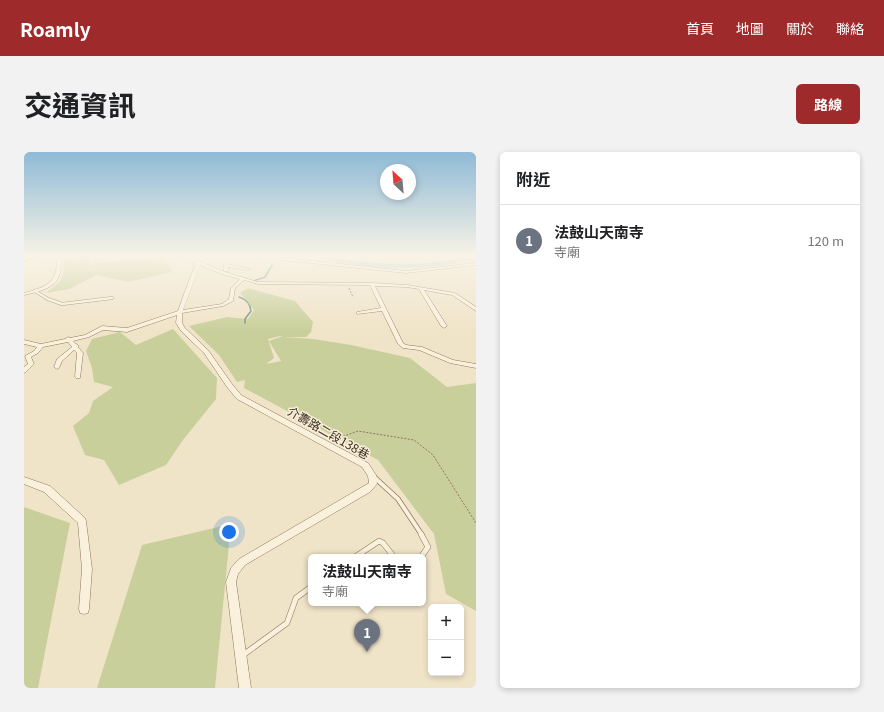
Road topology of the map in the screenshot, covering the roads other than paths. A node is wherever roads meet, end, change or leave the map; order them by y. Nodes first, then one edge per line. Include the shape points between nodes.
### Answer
1 (53, 281) edge
2 (192, 281) edge
3 (241, 281) edge
4 (253, 281) edge
5 (372, 284) junction
6 (420, 288) junction
7 (35, 292) junction
8 (24, 294) edge
9 (112, 298) dead end
10 (385, 309) junction
11 (476, 309) edge
12 (181, 312) junction
13 (358, 313) dead end
14 (444, 326) dead end
15 (68, 339) junction
16 (24, 342) edge
17 (40, 346) junction
18 (76, 346) junction
19 (476, 366) edge
20 (57, 367) dead end
21 (24, 371) edge
22 (78, 377) dead end
23 (372, 475) junction
24 (24, 480) edge
25 (359, 554) edge
26 (392, 554) edge
27 (423, 554) edge
28 (308, 589) edge
29 (84, 610) dead end
30 (241, 657) junction
31 (245, 688) edge

1 - 7 street
2 - 12 street, 介壽路二段138巷
3 - 12 street via 233,288 232,298 226,304
4 - 5 street
5 - 6 street
5 - 10 street
6 - 11 street via 452,294
6 - 14 street
7 - 8 street
7 - 9 lane via 62,304
10 - 13 street
10 - 19 street via 403,346 420,348 452,362
12 - 15 street via 131,329 119,331 102,328 87,336
12 - 23 street, 介壽路二段138巷 via 179,322 183,330 216,363 234,392 365,465
15 - 17 street
15 - 18 street
16 - 17 street
17 - 21 street via 36,352 28,356 31,364
18 - 20 street via 59,360
18 - 22 street via 81,356
23 - 27 lane via 393,492 421,532 428,547
23 - 30 street, 介壽路二段138巷 via 373,484 367,490 242,562 234,571 231,582
24 - 29 street via 47,488 82,521 87,569
25 - 26 lane via 378,540
28 - 30 lane via 296,598 286,624
30 - 31 street, 介壽路二段138巷

